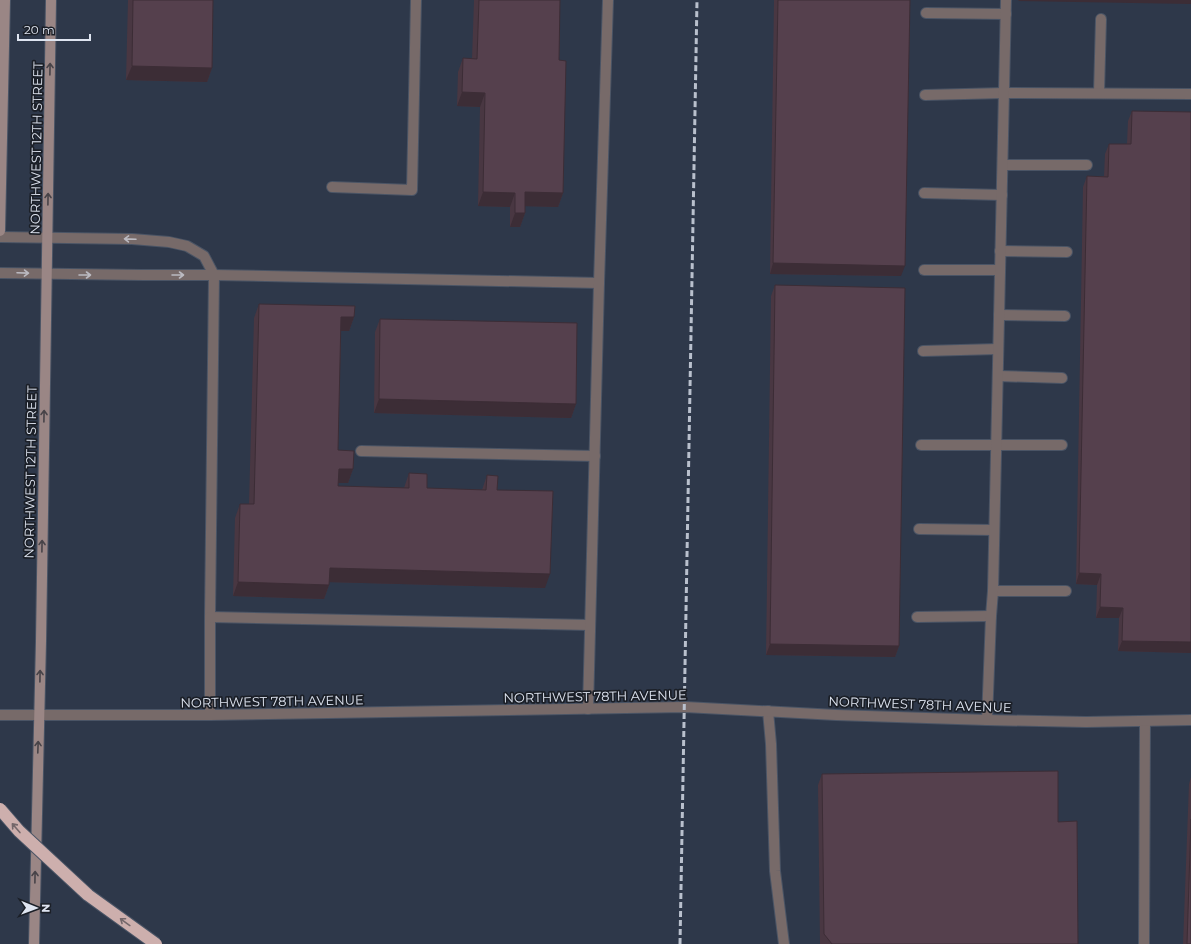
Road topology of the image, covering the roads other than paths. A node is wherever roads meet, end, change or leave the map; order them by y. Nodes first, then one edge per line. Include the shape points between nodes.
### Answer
1 (5, 0) edge
2 (51, 0) edge
3 (416, 0) edge
4 (608, 0) edge
5 (1006, 0) edge
6 (926, 13) dead end
7 (1006, 14) junction
8 (1101, 19) dead end
9 (1004, 93) junction
10 (1099, 93) junction
11 (1191, 94) edge
12 (925, 95) dead end
13 (1003, 165) junction
14 (1087, 165) dead end
15 (332, 187) dead end
16 (924, 193) dead end
17 (1002, 195) junction
18 (0, 231) edge
19 (0, 237) edge
20 (47, 238) junction
21 (1000, 250) junction
22 (1067, 252) dead end
23 (924, 270) dead end
24 (1000, 270) junction
25 (0, 273) edge
26 (46, 274) junction
27 (214, 275) junction
28 (600, 283) junction
29 (999, 315) junction
30 (1065, 316) dead end
31 (998, 349) junction
32 (923, 351) dead end
33 (998, 376) junction
34 (1062, 378) dead end
35 (921, 445) dead end
36 (996, 445) junction
37 (1062, 445) dead end
38 (361, 451) dead end
39 (595, 456) junction
40 (919, 529) dead end
41 (994, 530) junction
42 (993, 591) junction
43 (1066, 591) dead end
44 (991, 616) junction
45 (210, 617) junction
46 (917, 617) dead end
47 (590, 625) junction
48 (588, 709) junction
49 (768, 711) junction
50 (0, 715) edge
51 (39, 715) junction
52 (210, 715) junction
53 (987, 720) junction
54 (1191, 720) edge
55 (1145, 721) junction
56 (0, 809) edge
57 (34, 944) edge
58 (156, 944) edge
59 (784, 944) edge
60 (1144, 944) edge

1 - 18 main road
20 -> 2 main road, NORTHWEST 12TH STREET
3 - 15 street via 412,190
4 - 28 street
5 - 7 street
6 - 7 street
7 - 9 street
8 - 10 street
9 - 10 street
9 - 12 street
9 - 13 street
10 - 11 street
13 - 14 street
13 - 17 street
16 - 17 street
17 - 21 street
19 - 20 street
20 - 26 main road, NORTHWEST 12TH STREET
27 -> 20 street via 204,256 187,246 169,242
21 - 22 street
21 - 24 street
23 - 24 street
24 - 29 street
25 -> 26 street
26 -> 27 street
51 -> 26 main road, NORTHWEST 12TH STREET
27 - 28 street
27 - 45 street
28 - 39 street
29 - 30 street
29 - 31 street
31 - 32 street
31 - 33 street
33 - 34 street
33 - 36 street
35 - 36 street
36 - 37 street
36 - 41 street
38 - 39 street
39 - 47 street
40 - 41 street
41 - 42 street
42 - 43 street
42 - 44 street
44 - 46 street
44 - 53 street
45 - 47 street
45 - 52 street
47 - 48 street
48 - 49 street, NORTHWEST 78TH AVENUE via 685,707
48 - 52 street, NORTHWEST 78TH AVENUE
49 - 53 street, NORTHWEST 78TH AVENUE
49 - 59 street via 775,871
50 - 51 street, NORTHWEST 78TH AVENUE
51 - 52 street, NORTHWEST 78TH AVENUE
57 -> 51 main road, NORTHWEST 12TH STREET
53 - 55 street, NORTHWEST 78TH AVENUE
54 - 55 street, NORTHWEST 78TH AVENUE
55 - 60 street
58 -> 56 highway, bridge via 88,895 19,831

